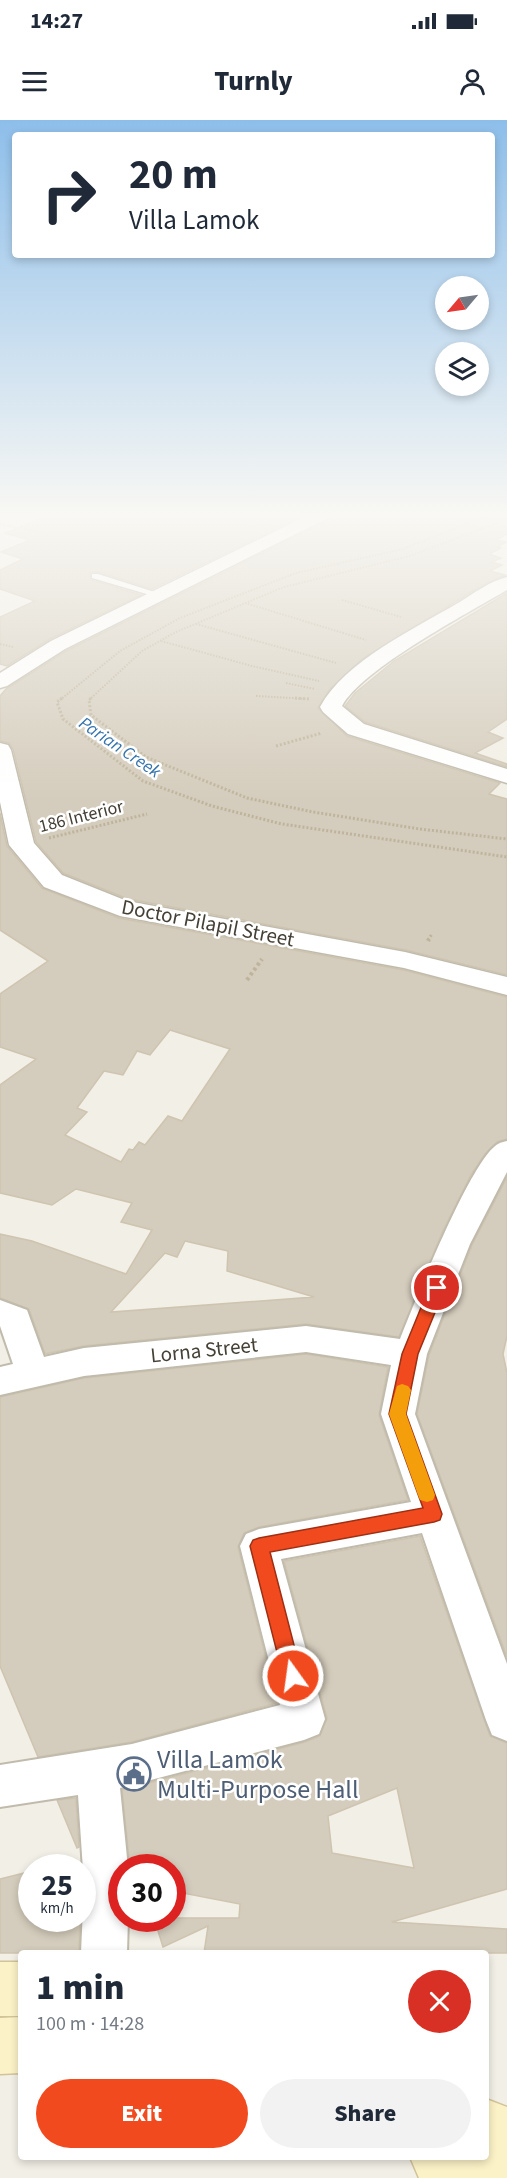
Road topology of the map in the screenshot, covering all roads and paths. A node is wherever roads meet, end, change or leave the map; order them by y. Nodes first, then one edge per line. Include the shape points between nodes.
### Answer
1 (132, 609) edge
2 (203, 609) edge
3 (230, 609) edge
4 (264, 609) edge
5 (373, 609) edge
6 (463, 609) edge
7 (196, 624) junction
8 (434, 627) junction
9 (161, 640) junction
10 (396, 650) junction
11 (343, 664) dead end
12 (321, 681) dead end
13 (0, 682) edge
14 (256, 696) dead end
15 (332, 700) junction
16 (349, 725) junction
17 (276, 746) dead end
18 (0, 750) edge
19 (507, 776) edge
20 (147, 814) dead end
21 (507, 839) edge
22 (22, 845) junction
23 (507, 857) edge
24 (507, 986) edge
25 (507, 1151) edge
26 (0, 1313) edge
27 (410, 1354) junction
28 (32, 1373) junction
29 (0, 1381) edge
30 (434, 1514) junction
31 (507, 1720) edge
32 (97, 1772) junction
33 (0, 1786) edge
34 (104, 1950) edge
35 (0, 1989) edge
36 (18, 1989) edge
37 (18, 2045) edge
38 (0, 2046) edge
39 (489, 2129) edge
40 (507, 2138) edge
41 (447, 2160) edge
42 (488, 2178) edge

1 - 13 street via 40,655
2 - 23 path via 120,651 57,702 63,719 143,781 212,806 282,824
3 - 7 path
4 - 10 path
5 - 8 path
6 - 8 street
7 - 9 path
7 - 11 path
8 - 10 street
9 - 12 path
9 - 21 path via 142,651 89,700 92,715 146,757 247,798 420,829
10 - 15 street via 344,686
14 - 15 path
15 - 16 street via 333,711
16 - 17 path
16 - 19 street
18 - 22 street, Doctor Pilapil Street
20 - 22 path, 186 Interior
22 - 24 street, Doctor Pilapil Street via 52,881 120,908 405,960
25 - 27 street via 489,1175 455,1244
26 - 28 street via 16,1319
27 - 28 street, Lorna Street via 306,1339 84,1362
27 - 30 street via 398,1414
28 - 29 street, Lorna Street
30 - 31 street
30 - 32 street via 259,1546 304,1719
32 - 33 street
32 - 34 street via 107,1885
35 - 36 main road
37 - 38 main road
39 - 40 main road
41 - 42 main road

